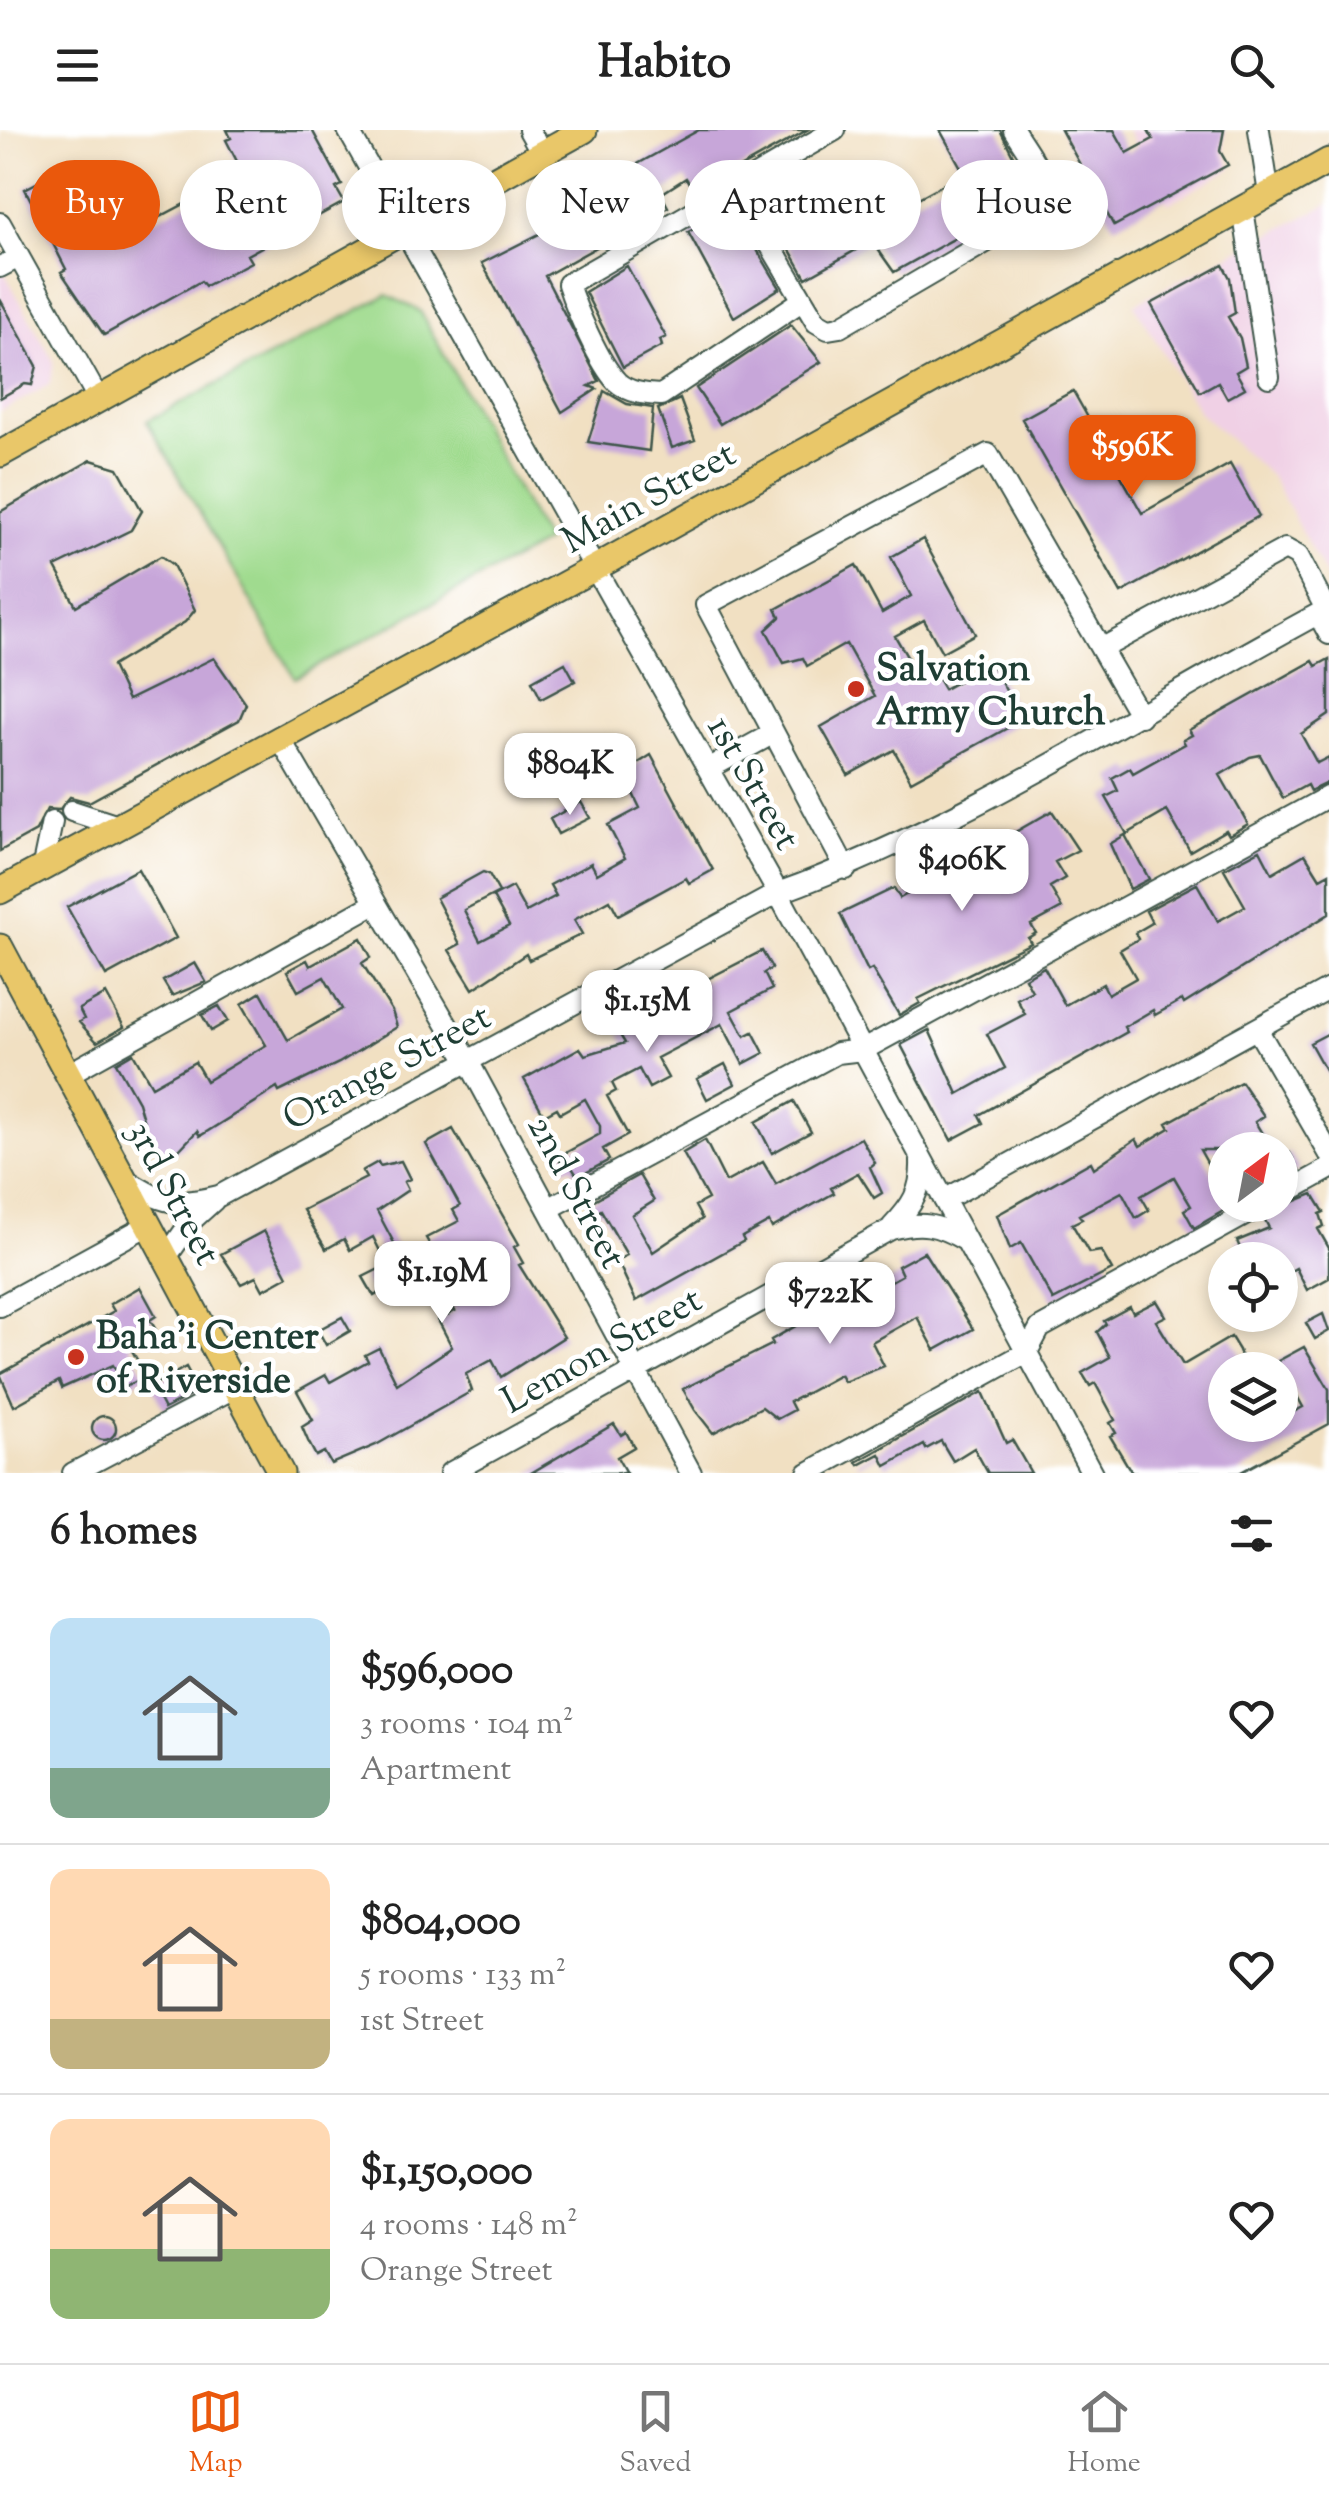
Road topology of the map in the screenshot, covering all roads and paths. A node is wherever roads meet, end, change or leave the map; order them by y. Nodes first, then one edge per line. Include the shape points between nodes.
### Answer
1 (348, 130) edge
2 (529, 130) edge
3 (584, 130) edge
4 (836, 130) edge
5 (1014, 130) edge
6 (1259, 130) edge
7 (542, 154) junction
8 (364, 160) edge
9 (782, 160) edge
10 (1329, 161) edge
11 (506, 174) edge
12 (1269, 194) junction
13 (1242, 209) junction
14 (685, 215) edge
15 (0, 223) edge
16 (369, 250) edge
17 (414, 250) edge
18 (773, 250) edge
19 (10, 262) edge
20 (803, 300) junction
21 (1269, 377) dead end
22 (99, 400) junction
23 (0, 454) edge
24 (593, 570) junction
25 (1324, 610) edge
26 (1329, 634) edge
27 (1101, 649) junction
28 (1140, 716) junction
29 (772, 734) junction
30 (280, 737) junction
31 (708, 768) junction
32 (1329, 796) edge
33 (72, 811) dead end
34 (52, 822) dead end
35 (118, 826) junction
36 (43, 865) junction
37 (846, 868) junction
38 (0, 890) edge
39 (778, 893) junction
40 (374, 904) junction
41 (0, 947) edge
42 (1329, 989) edge
43 (1257, 1029) junction
44 (863, 1050) junction
45 (468, 1062) junction
46 (70, 1072) junction
47 (1329, 1153) edge
48 (921, 1157) junction
49 (1329, 1169) edge
50 (126, 1180) junction
51 (1298, 1186) edge
52 (219, 1196) junction
53 (944, 1200) junction
54 (548, 1209) junction
55 (1232, 1222) edge
56 (150, 1224) junction
57 (891, 1229) junction
58 (967, 1240) junction
59 (167, 1256) junction
60 (0, 1306) edge
61 (1027, 1352) junction
62 (634, 1370) junction
63 (236, 1387) junction
64 (1088, 1470) edge
65 (73, 1473) edge
66 (282, 1473) edge
67 (450, 1473) edge
68 (691, 1473) edge
69 (808, 1473) edge

1 - 8 street, 1st Street
2 - 7 street
3 - 7 main road
4 - 9 street
5 - 20 street via 1046,186 1039,211 840,328 816,322
6 - 12 street
7 - 11 main road
10 - 12 main road, Main Street
12 - 13 main road, Main Street
13 - 21 street
13 - 24 main road, Main Street
14 - 20 street via 568,284 617,382 662,395
15 - 19 street
16 - 22 main road
17 - 24 street, 1st Street
18 - 20 street
19 - 22 street
22 - 23 main road
24 - 30 main road, Main Street
24 - 31 street, 1st Street
25 - 26 street
25 - 27 street via 1298,556 1285,550
25 - 28 street, Orange Street
27 - 28 street
27 - 29 street via 988,454 706,605
28 - 37 street, Orange Street
29 - 31 street
29 - 37 street
30 - 35 main road, Main Street
30 - 40 street, 2nd Street
31 - 39 street, 1st Street
32 - 44 street
33 - 35 street
34 - 36 street
35 - 36 main road, Main Street
36 - 38 main road, Main Street
37 - 39 street, Orange Street
39 - 44 street, 1st Street
39 - 45 street, Orange Street
40 - 45 street, 2nd Street
40 - 46 street
41 - 46 main road, 3rd Street
42 - 43 street
43 - 47 street
43 - 53 street
44 - 48 street, 1st Street
44 - 54 street via 837,1053
45 - 52 street, Orange Street
45 - 54 street, 2nd Street
46 - 50 main road, 3rd Street
48 - 53 street, 1st Street
48 - 57 street via 922,1184
49 - 51 street
50 - 52 street, Orange Street via 171,1203
50 - 56 main road, 3rd Street
52 - 59 street, Orange Street
53 - 58 street, 1st Street
54 - 62 street, 2nd Street
55 - 61 street via 1037,1330
56 - 59 main road, 3rd Street
56 - 60 street
57 - 58 street via 937,1224
57 - 62 street, Lemon Street
58 - 61 street, 1st Street
59 - 63 main road, 3rd Street
61 - 64 street, 1st Street
61 - 69 street
62 - 67 street, Lemon Street
62 - 68 street, 2nd Street
63 - 65 street
63 - 66 main road, 3rd Street

